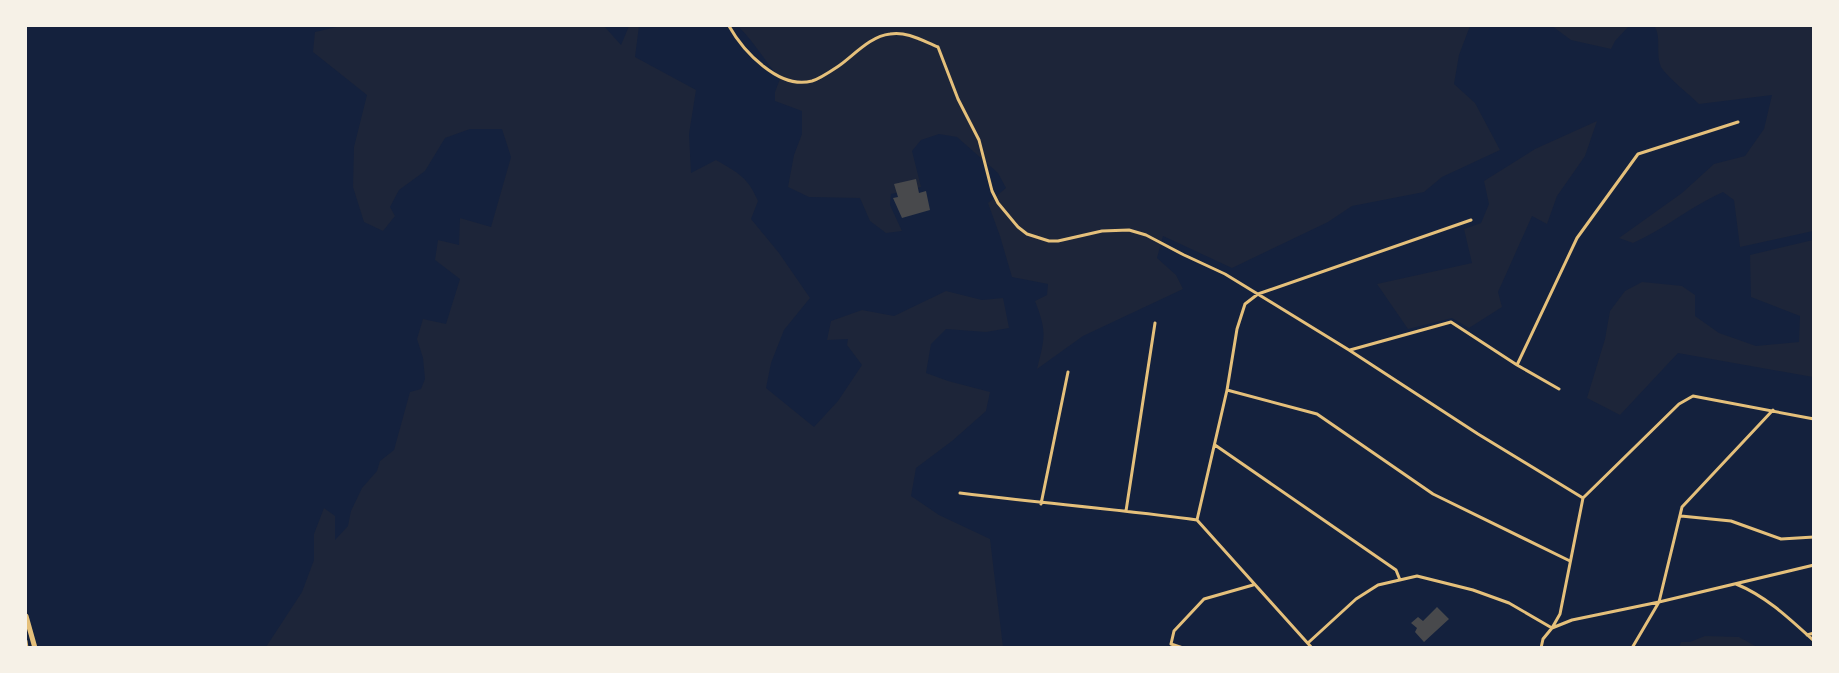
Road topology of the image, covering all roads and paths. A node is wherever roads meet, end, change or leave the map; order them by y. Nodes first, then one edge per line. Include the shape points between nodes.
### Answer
1 (729, 26) edge
2 (1738, 122) dead end
3 (1471, 220) dead end
4 (1258, 294) junction
5 (1155, 323) dead end
6 (1349, 350) junction
7 (1517, 365) junction
8 (1068, 372) dead end
9 (1559, 389) dead end
10 (1227, 390) junction
11 (1774, 410) junction
12 (1814, 418) edge
13 (1215, 445) junction
14 (960, 493) dead end
15 (1583, 498) junction
16 (1041, 504) junction
17 (1126, 510) junction
18 (1680, 516) junction
19 (1197, 520) junction
20 (1814, 537) edge
21 (1570, 561) junction
22 (1814, 565) edge
23 (1400, 580) junction
24 (1735, 584) junction
25 (1254, 585) junction
26 (1659, 602) junction
27 (26, 616) edge
28 (1552, 628) junction
29 (1814, 633) edge
30 (1807, 635) junction
31 (26, 641) edge
32 (1814, 641) edge
33 (1309, 642) junction
34 (1171, 646) edge
35 (27, 648) edge
36 (35, 648) edge
37 (1183, 648) edge
38 (1312, 648) edge
39 (1541, 648) edge
40 (1632, 648) edge

1 - 4 street via 770,73 800,82 823,76 869,43 891,33 907,34 938,47 979,140 992,191 1027,234 1058,241 1102,231 1129,230 1225,274
2 - 7 street via 1638,154 1577,238
3 - 4 street
4 - 6 street
4 - 10 street via 1245,304 1242,312
5 - 17 street
6 - 7 street via 1451,322
6 - 15 street
7 - 9 street
8 - 16 street
10 - 13 street
10 - 21 street via 1317,414 1433,494
11 - 12 street
11 - 15 street via 1693,396 1679,404
11 - 18 street via 1682,507
13 - 19 street
13 - 23 street via 1396,570
14 - 16 street
15 - 21 street
16 - 17 street
17 - 19 street
18 - 20 street via 1731,521 1781,539
18 - 26 street
19 - 25 street
21 - 28 street via 1560,614
22 - 24 street
23 - 28 street via 1417,576 1473,590 1509,603
23 - 33 street via 1378,585 1356,599
24 - 26 street
24 - 30 street via 1767,600
25 - 33 street
25 - 34 street via 1204,599 1174,631
26 - 28 street via 1572,620
26 - 40 street
27 - 36 main road
28 - 39 street
29 - 30 street
30 - 32 street
31 - 35 street
33 - 38 street
34 - 37 street

